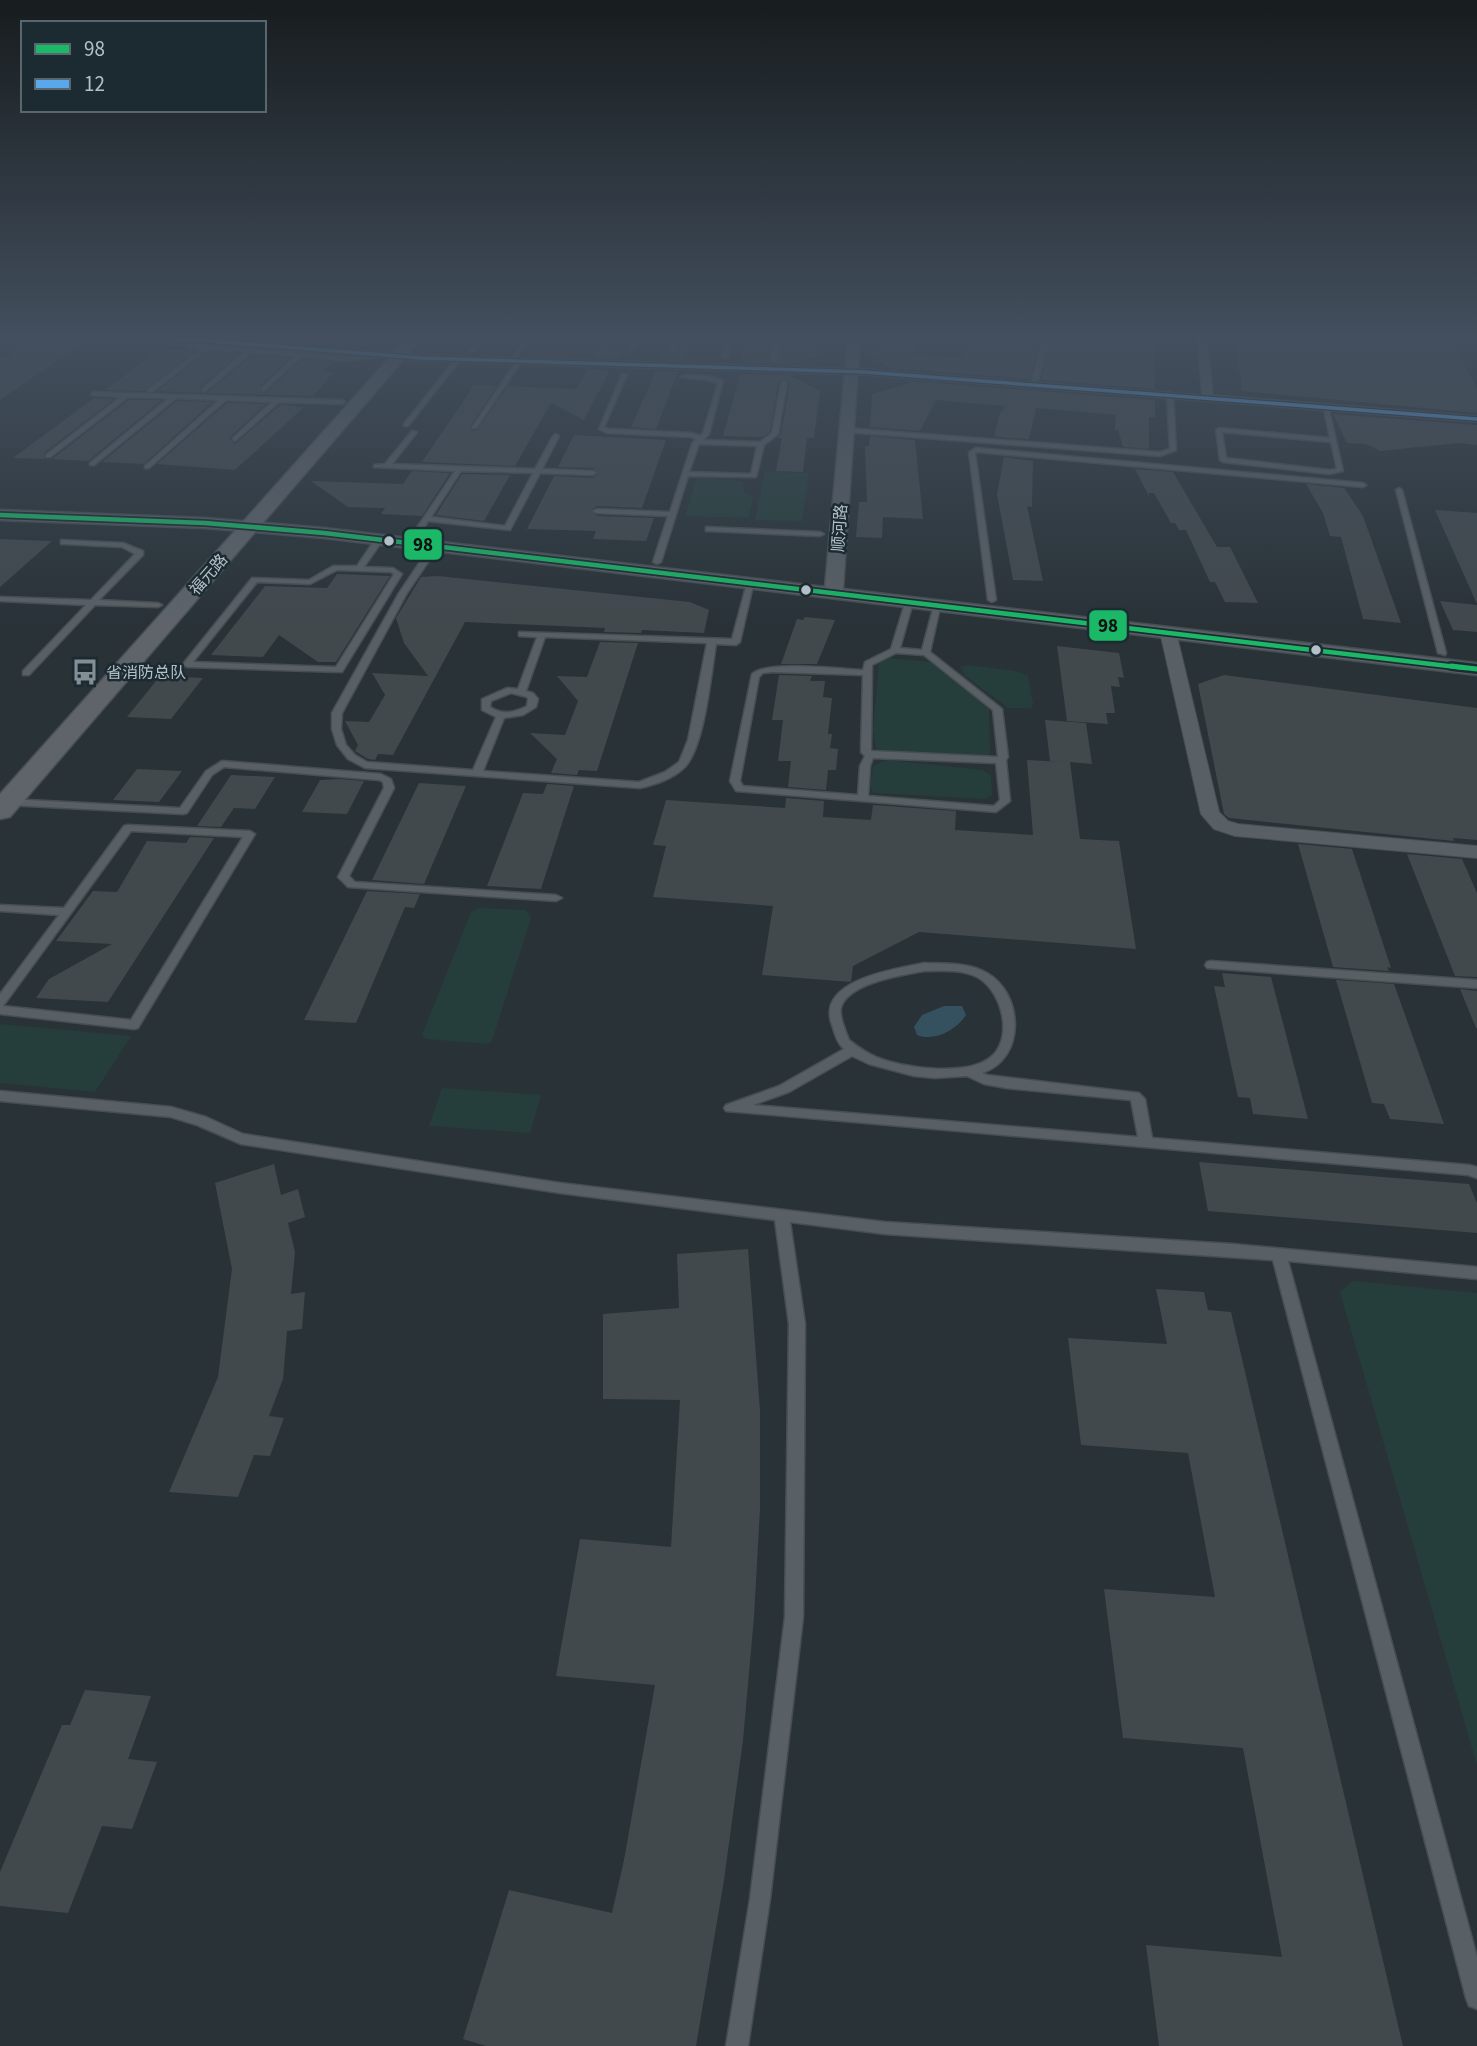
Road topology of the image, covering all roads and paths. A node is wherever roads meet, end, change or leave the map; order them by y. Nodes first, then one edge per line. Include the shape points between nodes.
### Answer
1 (78, 433) edge
2 (129, 433) edge
3 (185, 433) edge
4 (241, 433) edge
5 (315, 433) edge
6 (321, 433) edge
7 (413, 433) edge
8 (660, 433) edge
9 (706, 433) edge
10 (775, 433) edge
11 (830, 433) edge
12 (846, 433) edge
13 (892, 433) edge
14 (1172, 433) edge
15 (1219, 433) edge
16 (1258, 433) edge
17 (1332, 433) edge
18 (556, 436) dead end
19 (829, 438) dead end
20 (235, 439) dead end
21 (1334, 439) junction
22 (699, 440) junction
23 (761, 444) junction
24 (48, 456) dead end
25 (92, 464) dead end
26 (376, 466) dead end
27 (387, 466) junction
28 (147, 467) dead end
29 (459, 469) junction
30 (537, 471) junction
31 (593, 473) dead end
32 (685, 474) junction
33 (1363, 485) dead end
34 (1399, 490) dead end
35 (0, 506) edge
36 (597, 511) dead end
37 (673, 514) junction
38 (0, 515) edge
39 (426, 519) junction
40 (244, 521) junction
41 (709, 529) dead end
42 (820, 533) dead end
43 (416, 535) junction
44 (379, 540) junction
45 (64, 542) dead end
46 (435, 546) junction
47 (657, 562) junction
48 (359, 569) junction
49 (751, 583) junction
50 (815, 585) junction
51 (834, 588) junction
52 (0, 599) edge
53 (992, 600) junction
54 (95, 602) junction
55 (909, 602) junction
56 (158, 605) junction
57 (938, 605) junction
58 (1168, 632) junction
59 (522, 634) dead end
60 (542, 635) junction
61 (712, 641) junction
62 (895, 650) junction
63 (926, 653) junction
64 (1442, 653) junction
65 (1477, 657) edge
66 (1477, 669) edge
67 (26, 673) dead end
68 (868, 673) junction
69 (521, 691) junction
70 (501, 715) junction
71 (870, 755) junction
72 (19, 758) dead end
73 (1001, 760) junction
74 (477, 773) junction
75 (863, 798) junction
76 (4, 806) edge
77 (1477, 852) edge
78 (556, 898) dead end
79 (0, 908) edge
80 (67, 912) junction
81 (1212, 965) dead end
82 (1477, 984) edge
83 (0, 1003) edge
84 (0, 1010) edge
85 (855, 1049) junction
86 (968, 1071) junction
87 (0, 1096) edge
88 (1146, 1143) junction
89 (1477, 1173) edge
90 (782, 1216) junction
91 (1279, 1254) junction
92 (1477, 1273) edge
93 (1477, 1998) edge
94 (737, 2046) edge

1 - 24 lane
2 - 25 lane
3 - 28 lane
4 - 20 lane
5 - 40 main road, 福元路
6 - 40 main road, 福元路
7 - 27 lane
8 - 22 lane via 692,435
9 - 22 lane
10 - 23 lane
11 - 19 street, 顺河路
12 - 51 street, 顺河路
13 - 14 lane via 1160,454 1173,450
15 - 21 lane via 1223,460 1329,472 1341,470
16 - 21 lane
17 - 21 lane
18 - 30 lane
22 - 23 lane
22 - 32 lane
23 - 32 lane via 754,476
26 - 27 lane
27 - 29 lane
29 - 30 lane
29 - 39 lane
30 - 31 lane
30 - 39 lane via 507,528
32 - 37 lane
33 - 53 lane via 976,450 972,452
34 - 64 lane
35 - 40 street
36 - 37 lane
37 - 47 lane
38 - 40 street
39 - 43 lane
40 - 43 street
40 - 44 street
40 - 56 main road, 福元路
40 - 76 main road, 福元路
41 - 42 lane
43 - 47 street
44 - 46 street
44 - 48 lane
45 - 54 lane via 123,545 140,553
46 - 49 street
46 - 74 lane via 403,593 335,724 346,756 353,762
47 - 50 street
48 - 48 lane via 398,574 339,670 187,664 254,580 310,582 336,568
49 - 50 street
49 - 61 lane via 736,642
50 - 51 street
51 - 53 street
51 - 55 street
52 - 54 lane
53 - 64 street
54 - 56 lane
54 - 67 lane
55 - 57 street
55 - 62 lane
56 - 72 main road, 福元路
57 - 58 street
57 - 63 lane
58 - 66 street
58 - 77 street via 1210,814 1221,825 1235,830
59 - 60 lane
60 - 61 lane
60 - 69 lane
61 - 74 lane via 689,754 667,776 640,785
62 - 63 lane
62 - 68 lane via 872,660
63 - 73 lane via 997,709
64 - 65 street
68 - 71 lane via 866,752
68 - 75 lane via 760,671 755,676 736,781 740,789 750,791
69 - 70 lane via 533,699 531,707
69 - 70 lane via 500,692 486,699 485,708
70 - 74 lane
71 - 73 lane
71 - 75 lane
73 - 75 lane via 1005,801 996,809
76 - 78 lane via 183,811 209,773 222,764 381,777 389,788 342,877 352,885
79 - 80 lane
80 - 83 lane
80 - 84 lane via 128,828 250,834 134,1025
81 - 82 lane
85 - 86 lane via 902,1069
85 - 86 lane via 845,1043 834,1017 836,1003 853,988 924,967 974,971 989,978 1003,997 1008,1037 990,1065
85 - 88 lane via 784,1088 731,1108
86 - 88 lane via 1006,1083 1129,1093 1138,1099
87 - 90 lane via 171,1112 241,1139 560,1188
88 - 89 lane
90 - 91 lane via 885,1228
90 - 94 lane via 797,1324 794,1617
91 - 92 lane
91 - 93 lane

